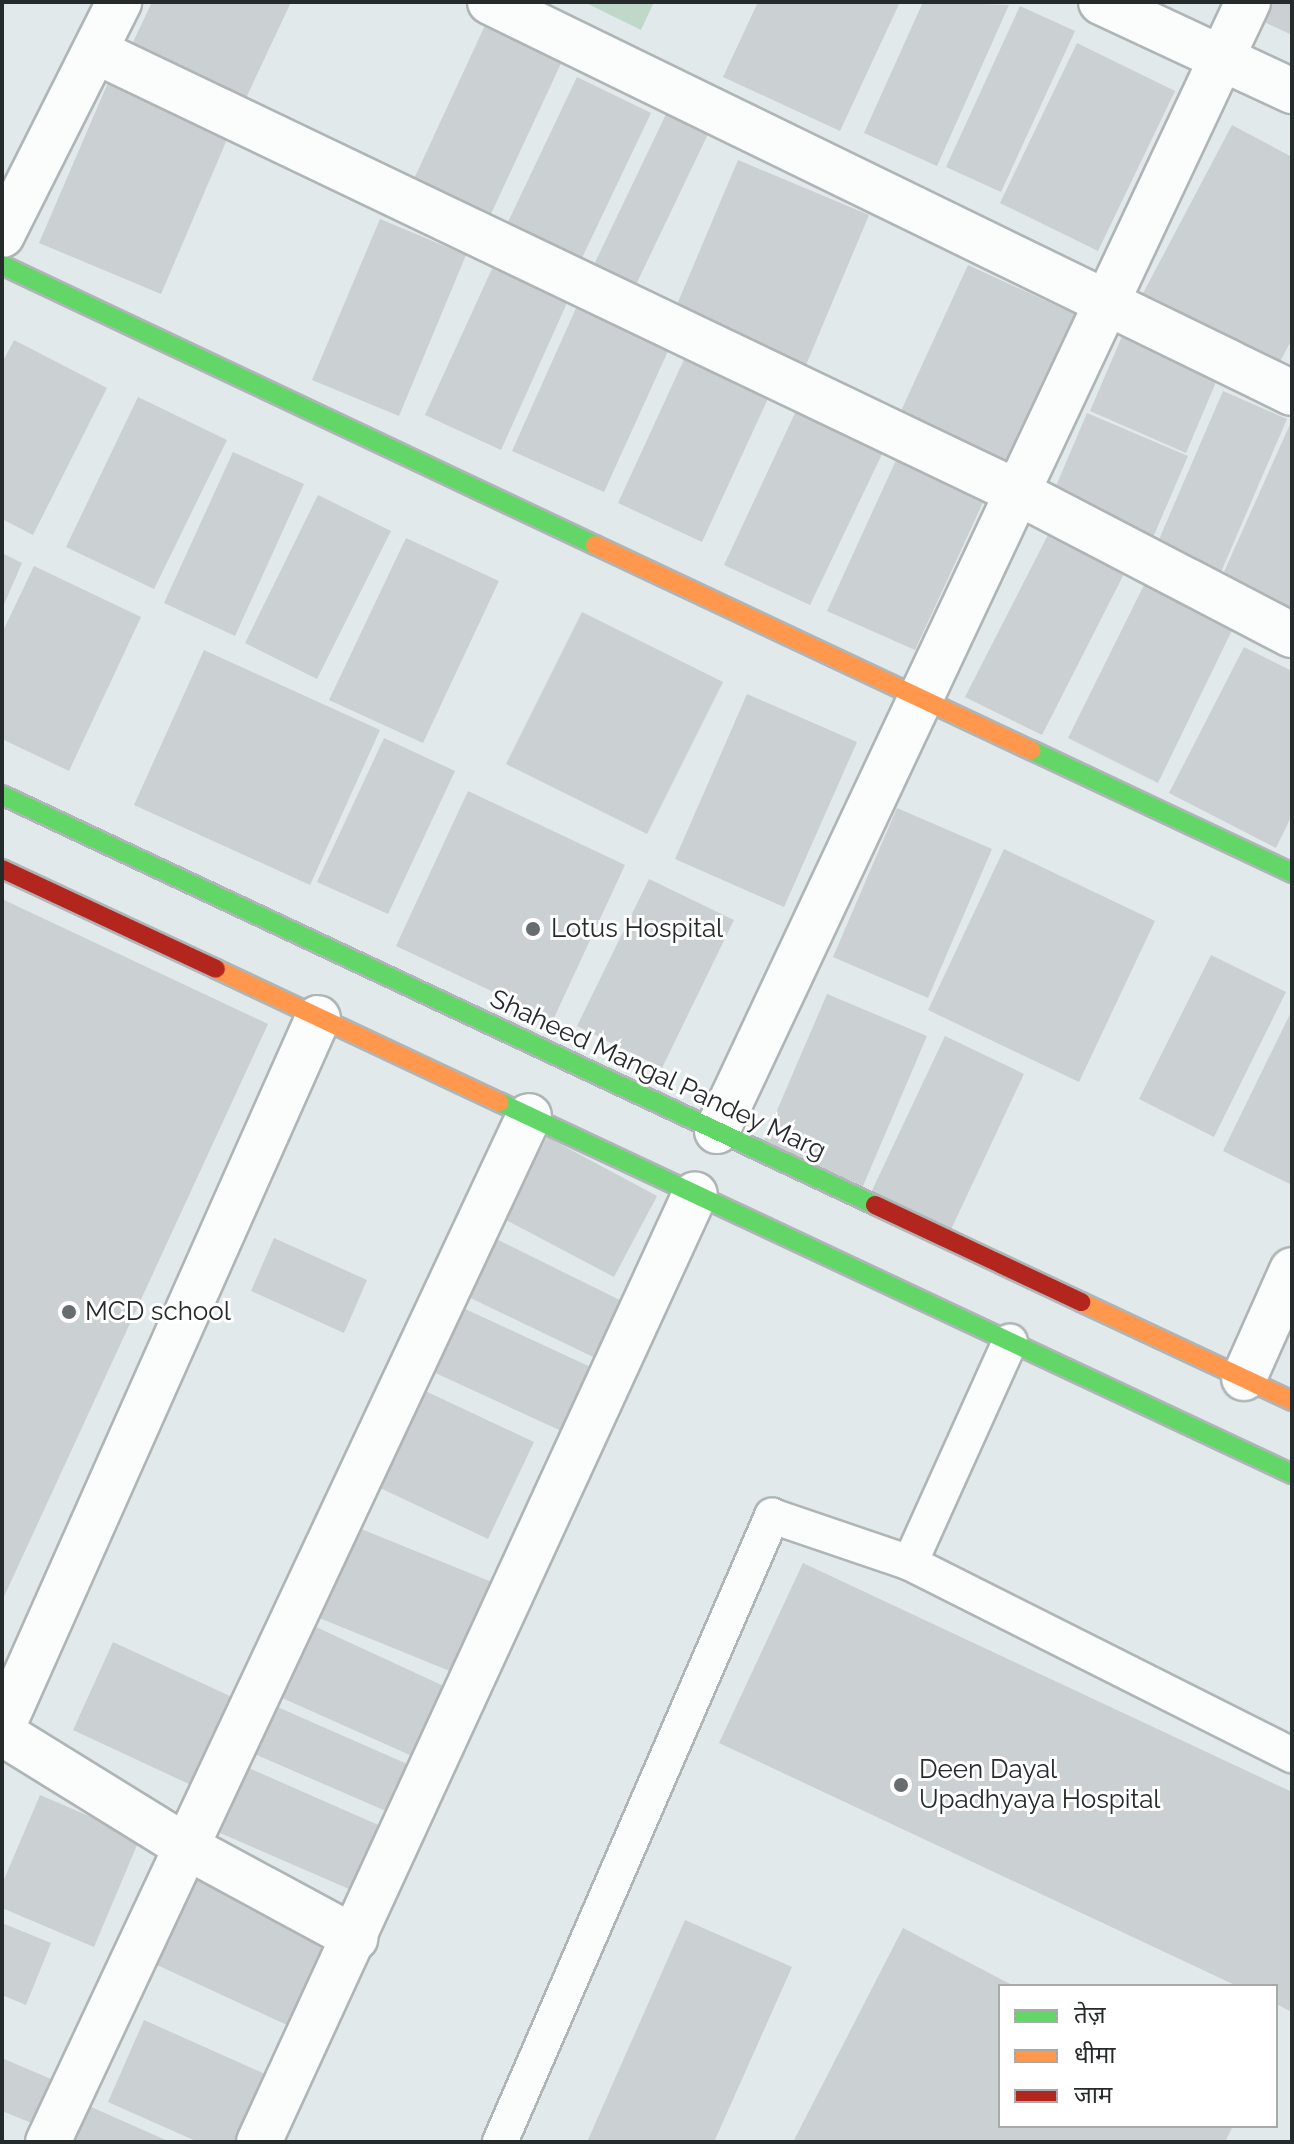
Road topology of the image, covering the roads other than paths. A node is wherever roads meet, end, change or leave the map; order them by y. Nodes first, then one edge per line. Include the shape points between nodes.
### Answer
1 (119, 2) edge
2 (490, 2) edge
3 (1101, 2) edge
4 (1248, 2) edge
5 (95, 51) junction
6 (1221, 58) junction
7 (1292, 91) edge
8 (2, 235) edge
9 (2, 265) edge
10 (1106, 303) junction
11 (1292, 393) edge
12 (1017, 492) junction
13 (1292, 635) edge
14 (920, 698) junction
15 (2, 795) edge
16 (2, 869) edge
17 (1292, 873) edge
18 (318, 1018) junction
19 (529, 1116) junction
20 (717, 1131) junction
21 (695, 1194) junction
22 (1292, 1270) edge
23 (1010, 1342) junction
24 (1244, 1378) junction
25 (1292, 1401) edge
26 (1292, 1474) edge
27 (910, 1563) junction
28 (2, 1731) edge
29 (1292, 1755) edge
30 (183, 1845) junction
31 (355, 1938) junction
32 (48, 2142) edge
33 (259, 2142) edge
34 (500, 2142) edge

1 - 5 street
2 - 10 street
3 - 6 street
4 - 6 street
5 - 8 street
5 - 12 street
6 - 7 street
6 - 10 street
9 - 14 street
10 - 11 street
10 - 12 street
12 - 13 street
12 - 14 street
14 - 17 street
14 - 20 street
15 - 20 street, Shaheed Mangal Pandey Marg
16 - 18 street
18 - 19 street
18 - 28 street
19 - 21 street
19 - 30 street
20 - 24 street, Shaheed Mangal Pandey Marg
21 - 23 street
21 - 31 street
22 - 24 street
23 - 26 street
23 - 27 lane
24 - 25 street, Shaheed Mangal Pandey Marg
27 - 29 lane
27 - 34 lane via 772,1516
28 - 30 street
30 - 31 street
30 - 32 street
31 - 33 street

